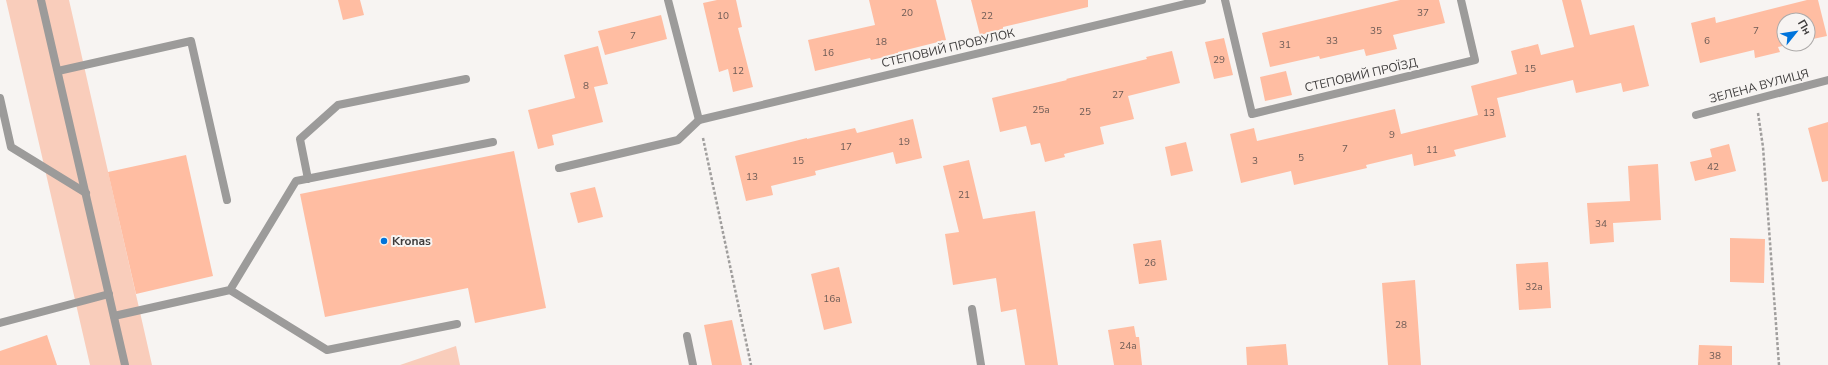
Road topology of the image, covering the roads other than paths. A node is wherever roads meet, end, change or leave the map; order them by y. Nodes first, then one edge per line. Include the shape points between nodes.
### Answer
1 (41, 0) edge
2 (668, 0) edge
3 (1202, 0) edge
4 (1225, 0) edge
5 (1461, 0) edge
6 (58, 71) junction
7 (466, 79) dead end
8 (1828, 80) edge
9 (0, 98) edge
10 (1696, 115) dead end
11 (699, 120) junction
12 (493, 142) dead end
13 (559, 168) dead end
14 (308, 179) junction
15 (86, 193) junction
16 (227, 200) dead end
17 (230, 290) junction
18 (109, 294) junction
19 (972, 309) dead end
20 (114, 316) junction
21 (0, 323) edge
22 (457, 324) dead end
23 (687, 336) dead end
24 (125, 365) edge
25 (693, 365) edge
26 (980, 365) edge

1 - 6 street
2 - 11 street
3 - 11 street, СТЕПОВИЙ ПРОВУЛОК
4 - 5 street, СТЕПОВИЙ ПРОЇЗД via 1252,114 1475,60
6 - 15 street
6 - 16 street via 190,41
7 - 14 street via 338,105 300,139
8 - 10 street, ЗЕЛЕНА ВУЛИЦЯ
9 - 15 street via 11,147
11 - 13 street via 678,140
12 - 14 street
14 - 17 street via 296,181
15 - 18 street
17 - 20 street
17 - 22 street via 327,350
18 - 20 street
18 - 21 street
19 - 26 street
20 - 24 street
23 - 25 street

